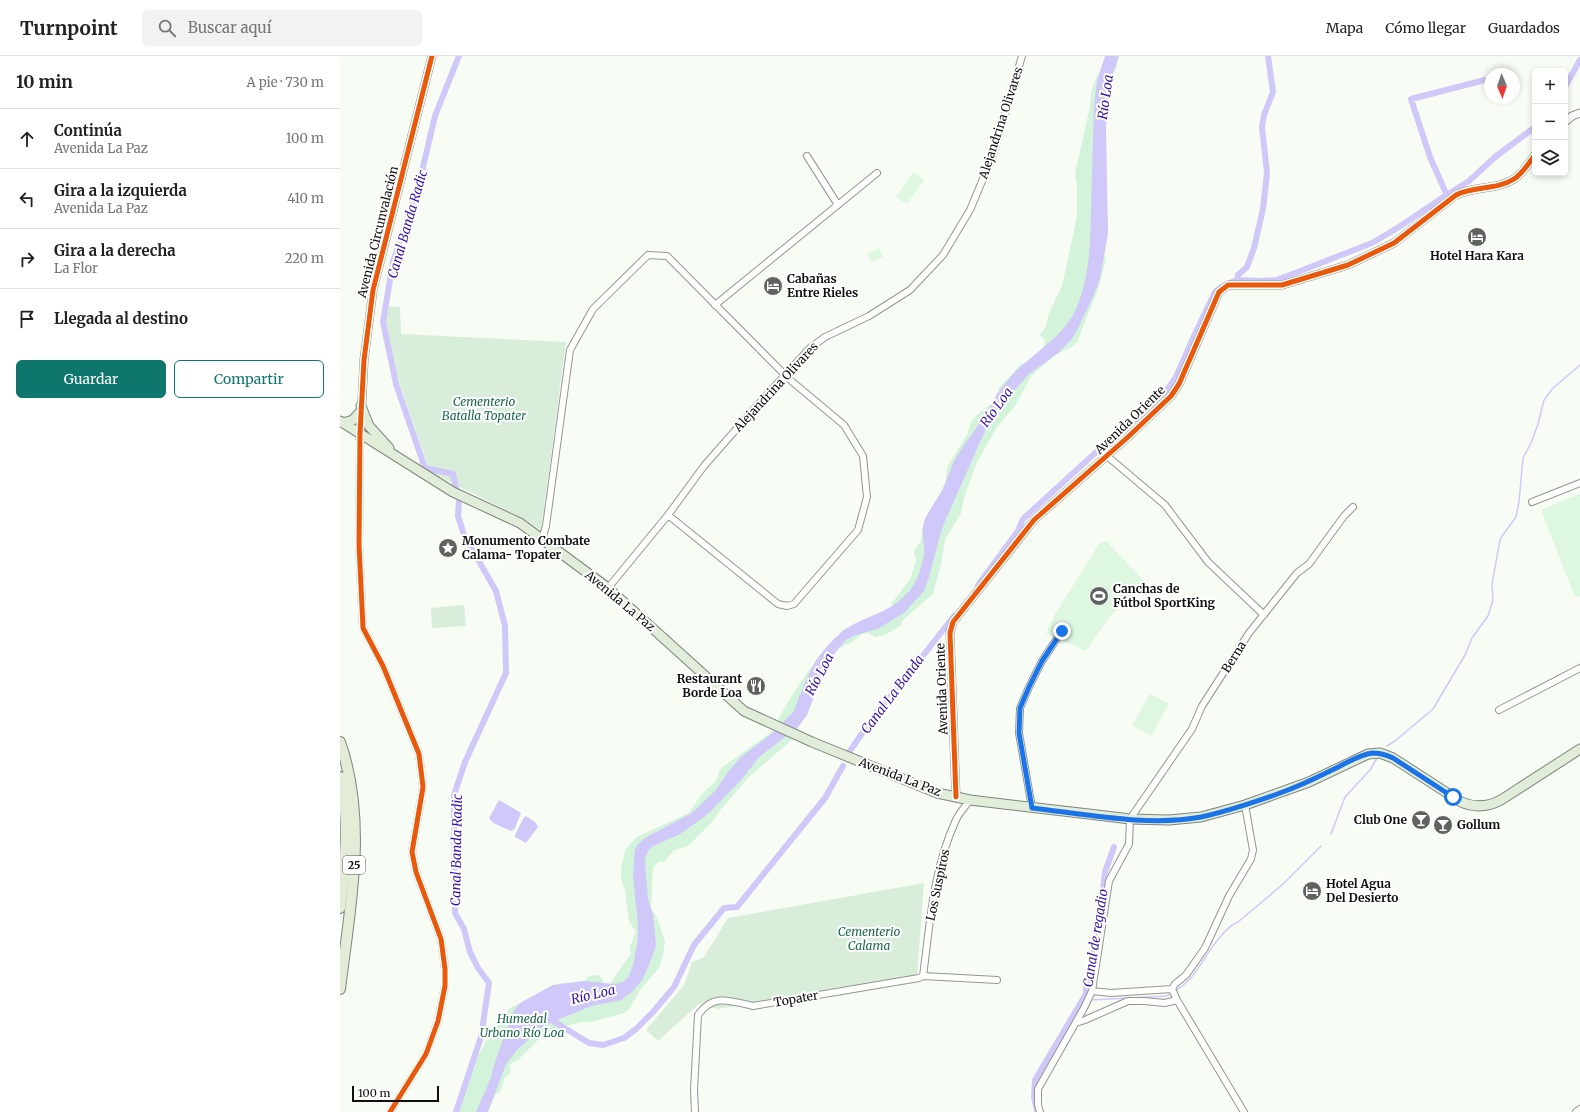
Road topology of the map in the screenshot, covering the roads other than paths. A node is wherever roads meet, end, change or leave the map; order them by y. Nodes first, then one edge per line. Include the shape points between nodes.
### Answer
1 (432, 56) edge
2 (1022, 56) edge
3 (1580, 113) edge
4 (1568, 119) edge
5 (807, 156) dead end
6 (1532, 159) edge
7 (877, 174) dead end
8 (838, 205) junction
9 (715, 305) junction
10 (784, 375) junction
11 (361, 409) junction
12 (341, 423) edge
13 (360, 436) junction
14 (397, 456) junction
15 (1107, 456) junction
16 (1580, 483) edge
17 (1532, 502) dead end
18 (1353, 507) dead end
19 (668, 515) junction
20 (542, 539) junction
21 (608, 588) junction
22 (1264, 614) junction
23 (1062, 631) dead end
24 (1580, 668) edge
25 (1498, 710) dead end
26 (340, 742) edge
27 (1580, 749) edge
28 (340, 777) edge
29 (956, 797) junction
30 (970, 800) junction
31 (1245, 805) junction
32 (1032, 808) junction
33 (1130, 819) junction
34 (340, 908) edge
35 (923, 976) junction
36 (997, 980) dead end
37 (340, 989) edge
38 (1172, 989) junction
39 (1092, 991) junction
40 (1177, 1000) junction
41 (1076, 1023) junction
42 (1580, 1108) edge
43 (390, 1112) edge
44 (695, 1112) edge
45 (1040, 1112) edge
46 (1244, 1112) edge
47 (1576, 1112) edge

1 - 11 street, Avenida Circunvalación via 372,290
2 - 10 street, Alejandrina Olivares via 993,155 970,210 943,255 910,290 869,316 825,337 810,348
3 - 4 street
5 - 8 street
6 - 15 street, Avenida Oriente via 1514,179 1495,186 1460,193 1394,243 1348,265 1282,285 1228,285 1219,292 1180,384 1171,396
7 - 8 street
8 - 9 street
9 - 10 street
9 - 20 street via 667,256 648,254 593,309 570,350 546,526
10 - 19 street, Alejandrina Olivares via 704,466
10 - 19 street via 844,425 863,456 867,497 858,530 794,604 783,606
11 - 12 main road via 353,420
11 - 13 street, Avenida Circunvalación
11 - 14 main road via 371,429
12 - 13 main road, Avenida La Paz
13 - 14 main road, Avenida La Paz
13 - 43 street via 359,545 363,628 383,666 419,754 423,787 412,852 416,872 441,939 445,969 445,986 438,1021 426,1054
14 - 20 main road, Avenida La Paz via 453,492 520,523
15 - 22 street via 1165,505 1208,562
15 - 29 street, Avenida Oriente via 1034,520 953,622 950,633
16 - 17 street
18 - 22 street, Berna via 1309,564 1297,573
19 - 21 street, Alejandrina Olivares
20 - 21 main road, Avenida La Paz
21 - 29 main road, Avenida La Paz via 744,711 912,784
22 - 33 street, Berna via 1202,706 1192,729
23 - 32 street via 1042,661 1020,708 1019,733
24 - 25 street
26 - 37 highway, 25 via 352,788 355,836 353,879
27 - 31 main road, Avenida La Paz via 1501,800 1486,806 1473,806 1462,802 1393,758 1375,753 1350,761 1308,782
28 - 34 highway, 25 via 345,803 346,839
29 - 30 main road, Avenida La Paz
30 - 32 main road, Avenida La Paz
30 - 35 street, Los Suspiros via 956,819 944,851 934,894
31 - 33 main road, Avenida La Paz via 1201,817 1169,820
31 - 38 street via 1253,850 1251,859 1229,896 1205,948
32 - 33 main road, Avenida La Paz
33 - 39 street via 1129,844 1109,881
35 - 36 street, Topater
35 - 44 street, Topater via 753,1006 733,1001 711,1002 698,1015
38 - 39 street via 1111,993
38 - 40 street
39 - 41 street
40 - 41 street via 1166,1003 1128,1002
40 - 46 street
41 - 45 street via 1038,1089
42 - 47 street

